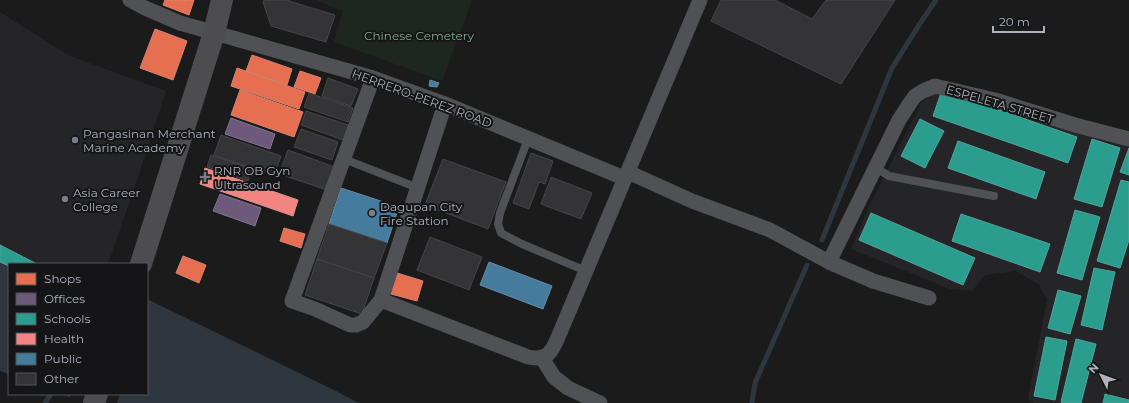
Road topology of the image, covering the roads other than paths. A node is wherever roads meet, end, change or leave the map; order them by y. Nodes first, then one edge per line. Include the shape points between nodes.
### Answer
1 (130, 0) edge
2 (222, 0) edge
3 (700, 0) edge
4 (214, 33) junction
5 (373, 78) junction
6 (445, 104) junction
7 (528, 139) junction
8 (1129, 139) edge
9 (344, 159) junction
10 (876, 168) junction
11 (626, 175) junction
12 (418, 188) junction
13 (994, 196) dead end
14 (144, 254) edge
15 (829, 262) junction
16 (586, 271) junction
17 (929, 298) dead end
18 (381, 300) junction
19 (542, 358) junction
20 (600, 403) edge

1 - 4 street, HERRERO-PEREZ ROAD via 180,23
2 - 4 main road
3 - 11 street
4 - 5 street, HERRERO-PEREZ ROAD
4 - 14 main road
5 - 6 street, HERRERO-PEREZ ROAD
5 - 9 street
6 - 7 street, HERRERO-PEREZ ROAD
6 - 12 street
7 - 11 street, HERRERO-PEREZ ROAD
7 - 16 lane via 500,213 498,224 501,233
8 - 10 street, ESPELETA STREET via 995,100 935,86 915,96 899,120
9 - 12 lane
9 - 18 street via 292,301 350,325 356,325 363,322
10 - 13 lane via 889,176
10 - 15 street, ESPELETA STREET
11 - 15 street, HERRERO-PEREZ ROAD via 770,230
11 - 16 street
12 - 18 street
15 - 17 street, HERRERO-PEREZ ROAD via 873,281
16 - 19 street via 554,346 549,354
18 - 19 street via 528,357
19 - 20 street via 554,377 568,388

